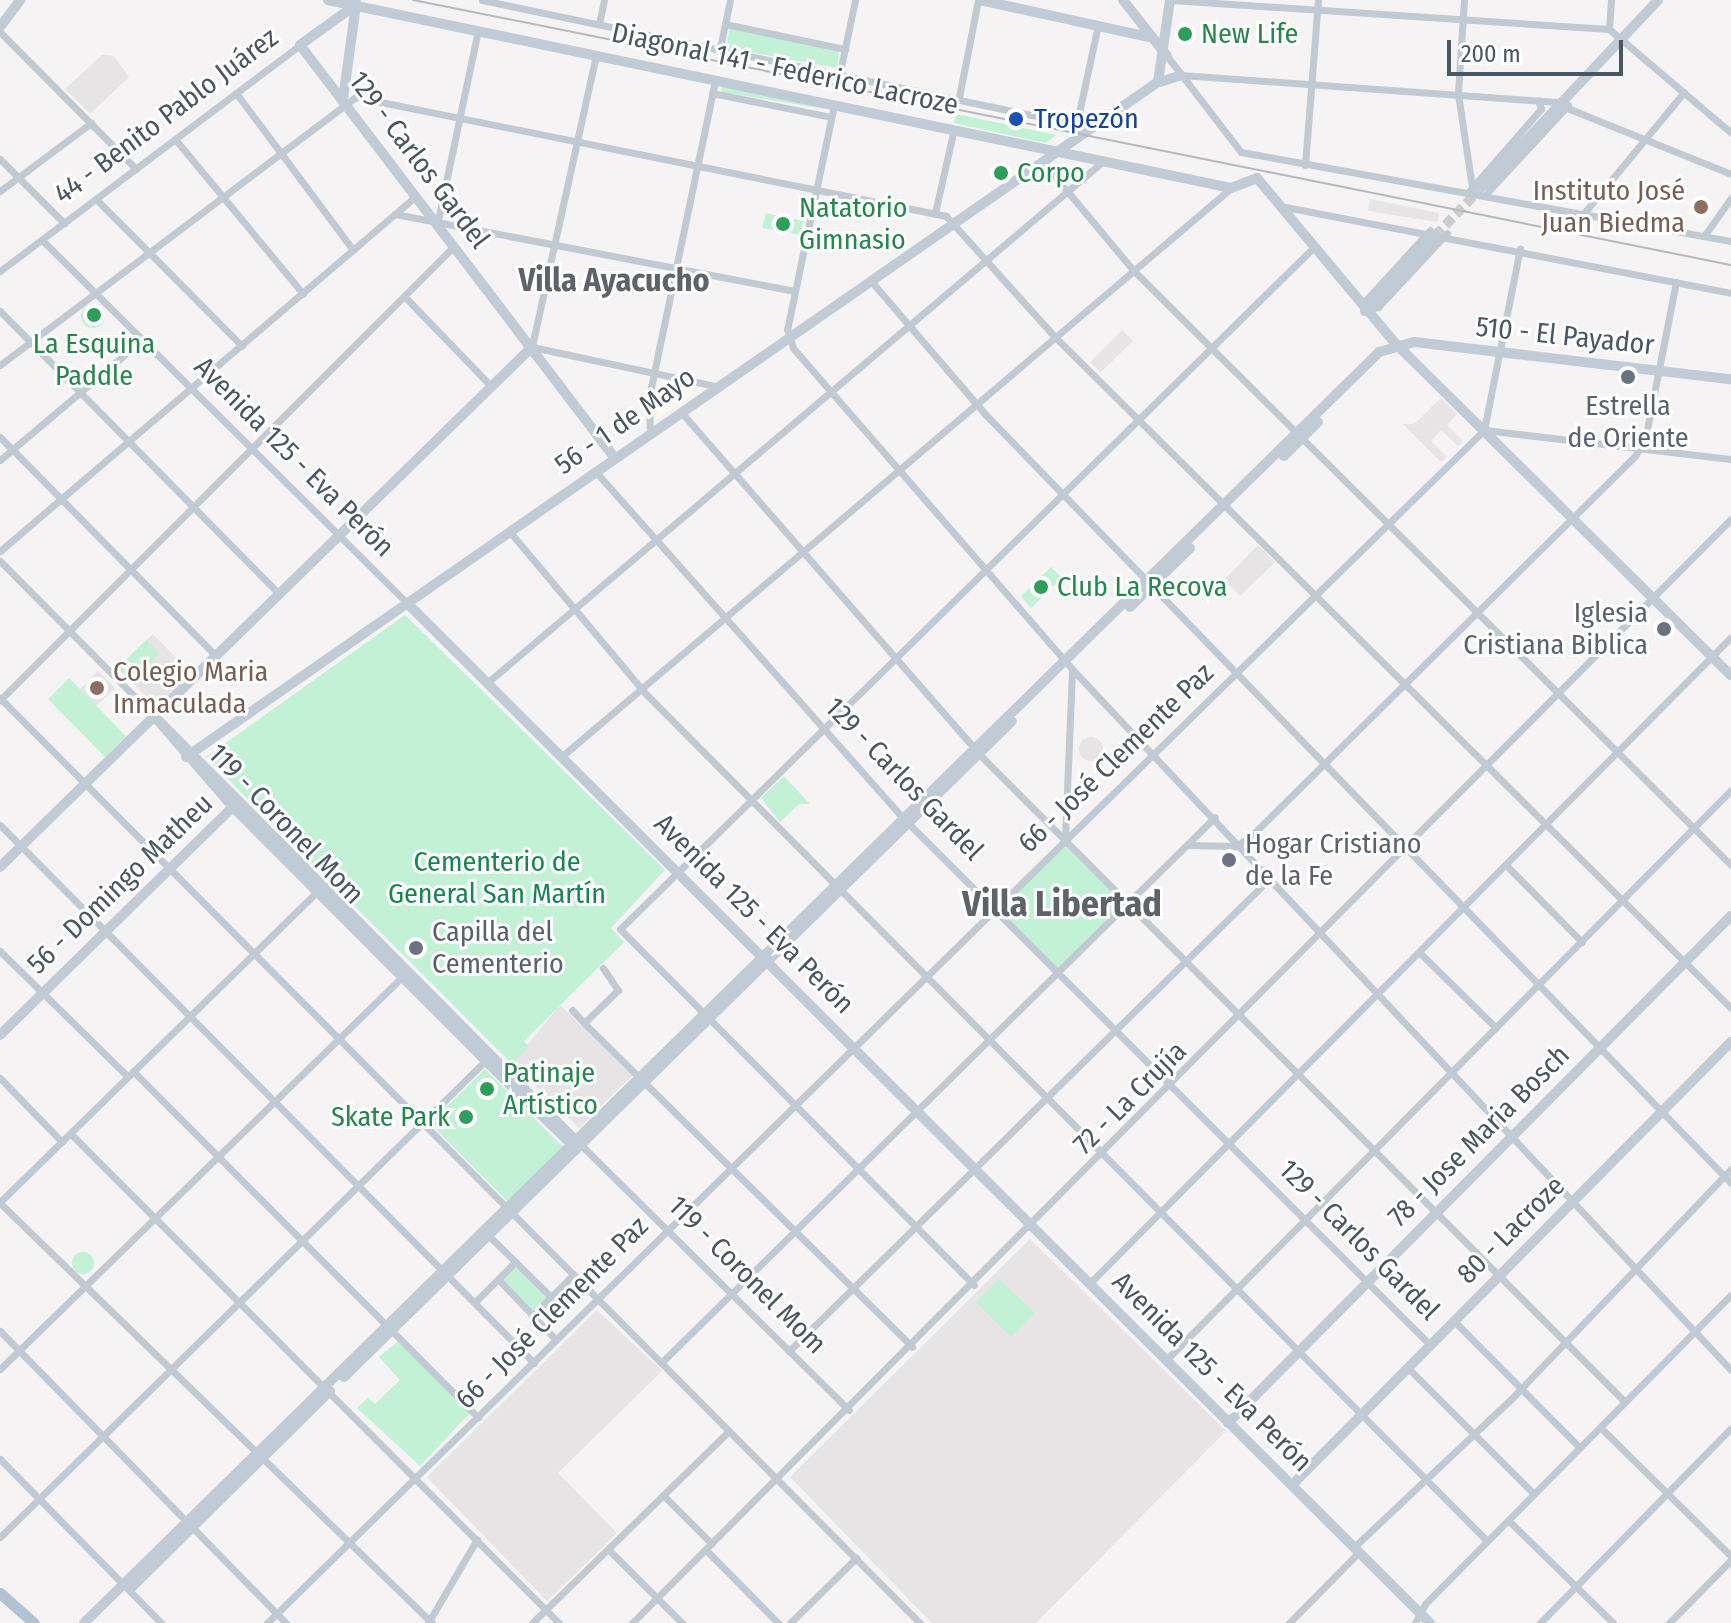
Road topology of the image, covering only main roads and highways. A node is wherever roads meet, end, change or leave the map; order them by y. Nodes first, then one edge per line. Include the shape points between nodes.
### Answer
1 (0, 1594) edge
2 (24, 1623) edge
3 (34, 1623) edge

1 - 2 main road
1 - 3 main road

